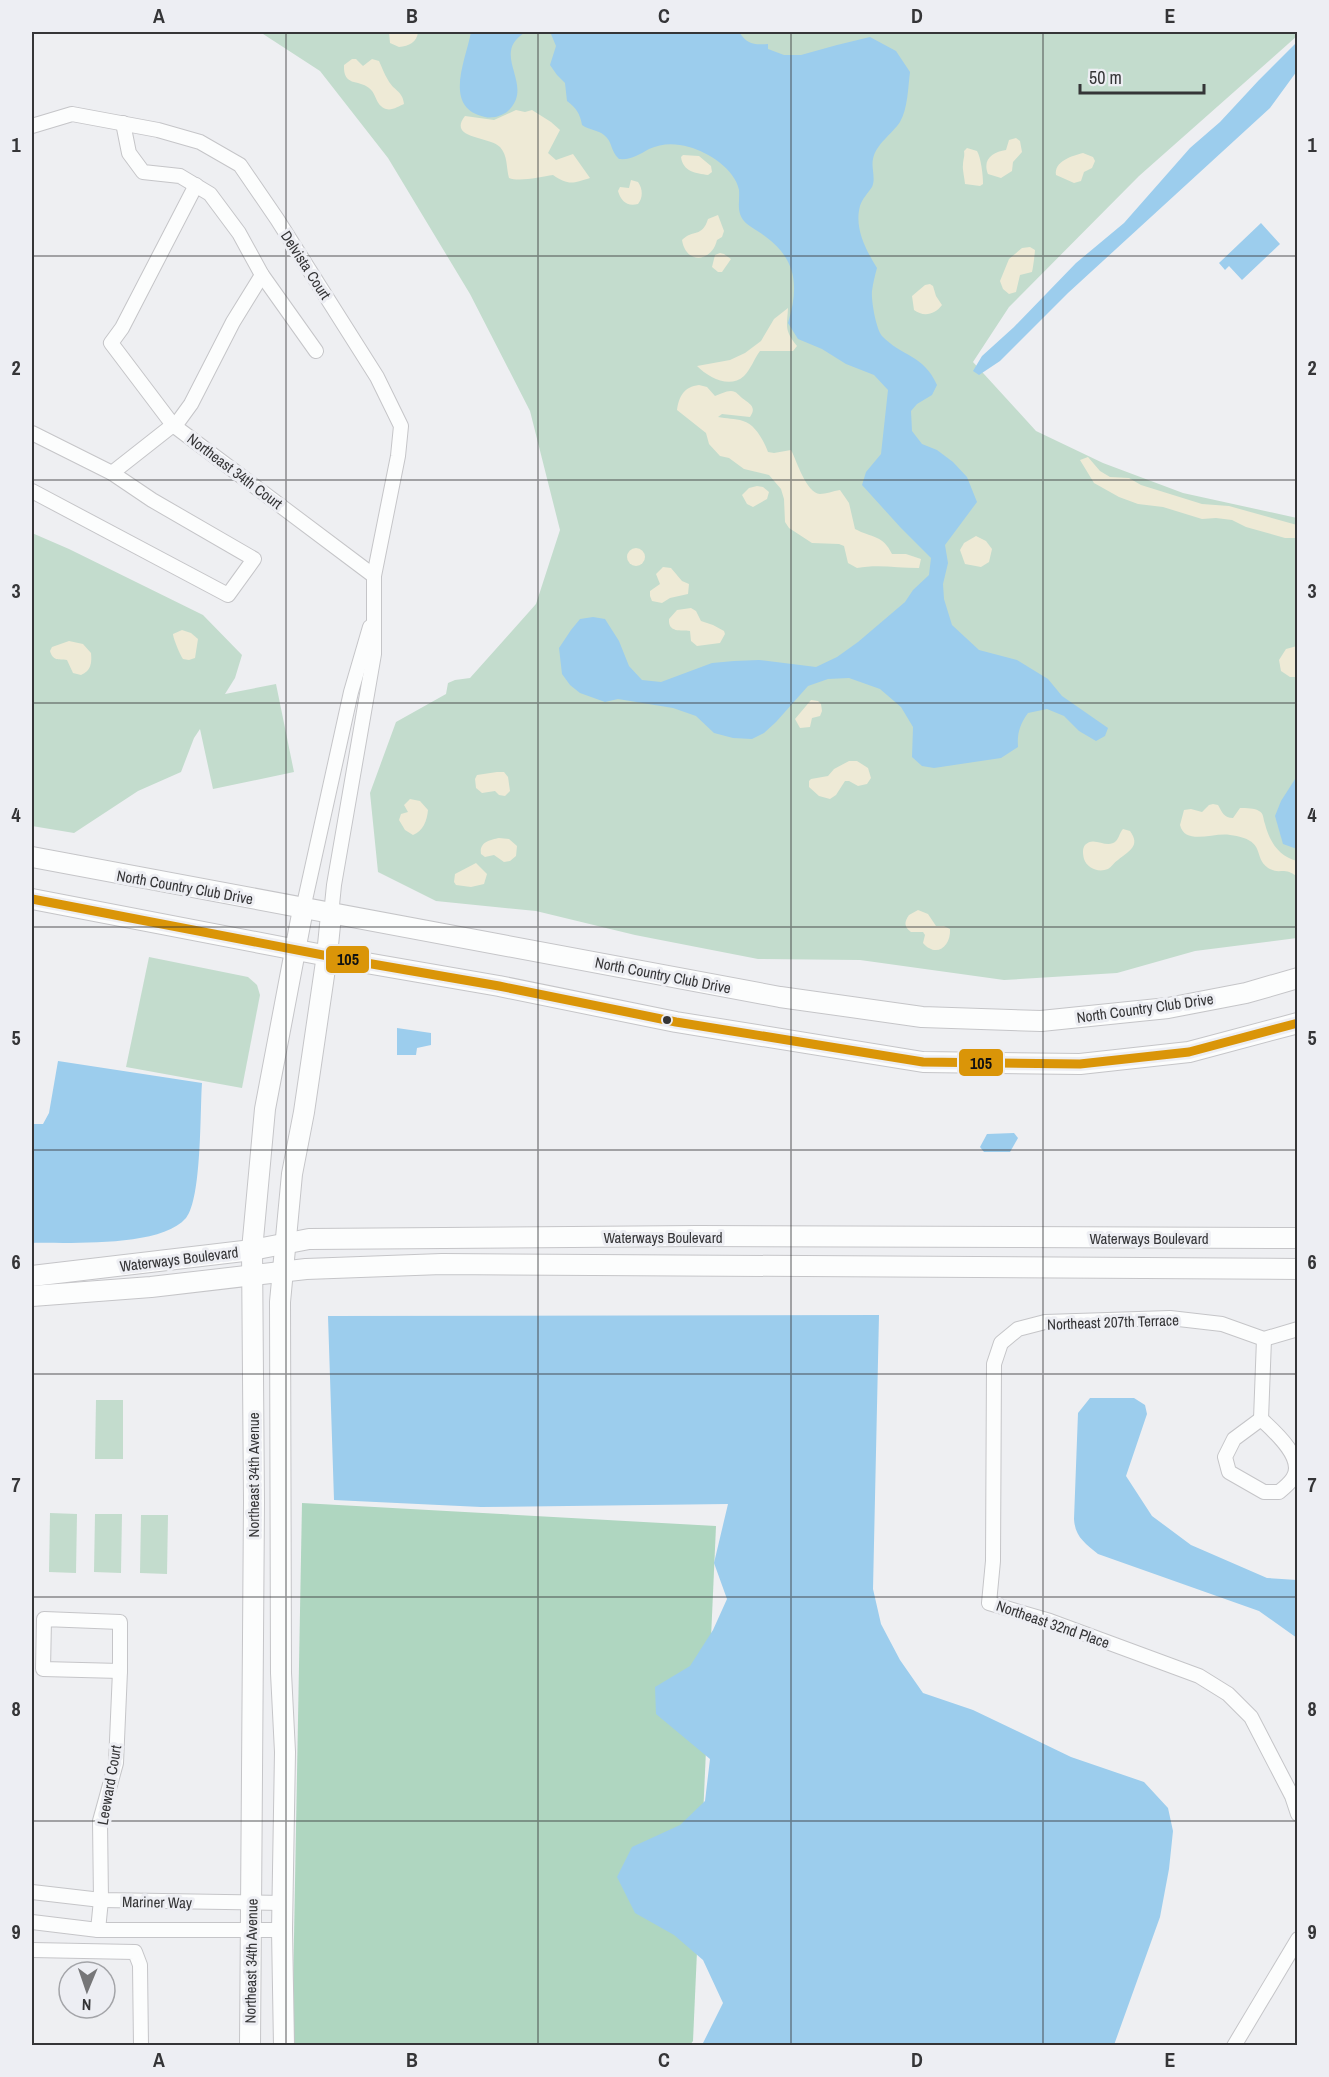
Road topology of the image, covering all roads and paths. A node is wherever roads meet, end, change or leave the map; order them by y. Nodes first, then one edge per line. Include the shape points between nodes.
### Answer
1 (123, 123) junction
2 (32, 126) edge
3 (196, 185) junction
4 (262, 275) junction
5 (316, 351) dead end
6 (174, 426) junction
7 (32, 433) edge
8 (112, 473) junction
9 (32, 491) edge
10 (374, 576) junction
11 (375, 611) junction
12 (32, 857) edge
13 (32, 899) edge
14 (303, 909) junction
15 (331, 915) junction
16 (295, 949) junction
17 (327, 955) junction
18 (1298, 978) edge
19 (1298, 1023) edge
20 (1298, 1238) edge
21 (284, 1244) junction
22 (252, 1250) junction
23 (1298, 1269) edge
24 (282, 1271) junction
25 (252, 1275) junction
26 (32, 1276) edge
27 (32, 1296) edge
28 (1298, 1329) edge
29 (1264, 1339) junction
30 (1001, 1343) joint
31 (1261, 1419) junction
32 (120, 1671) junction
33 (1298, 1814) edge
34 (32, 1892) edge
35 (101, 1900) junction
36 (283, 1903) junction
37 (252, 1904) junction
38 (32, 1922) edge
39 (98, 1930) junction
40 (251, 1930) junction
41 (282, 1930) junction
42 (1298, 1940) edge
43 (32, 1950) edge
44 (141, 2046) edge
45 (250, 2046) edge
46 (284, 2046) edge
47 (1234, 2046) edge

1 - 2 street, Delvista Court via 72,114
1 - 3 street via 129,153 143,172 180,176
1 - 10 street, Delvista Court via 200,142 240,165 377,376 400,426 398,456
3 - 4 street via 210,194 239,233
3 - 6 street via 111,343
4 - 5 street
4 - 6 street via 191,404
6 - 8 street, Northeast 34th Court
6 - 10 street, Northeast 34th Court
7 - 8 street
8 - 9 street via 254,559 228,595
10 - 11 street
11 - 14 street via 351,692
11 - 15 street via 374,654
12 - 14 street, North Country Club Drive
13 - 16 street
14 - 15 street, North Country Club Drive
14 - 16 street, Northeast 34th Avenue
15 - 17 street, Northeast 34th Avenue
15 - 18 street, North Country Club Drive via 780,997 922,1017 1041,1021 1168,1008
16 - 17 street
16 - 22 street, Northeast 34th Avenue via 265,1110
17 - 19 street via 676,1022 922,1062 1080,1064 1189,1052
17 - 21 street, Northeast 34th Avenue
20 - 21 street, Waterways Boulevard via 698,1236 309,1239
21 - 22 street, Waterways Boulevard
21 - 24 street, Northeast 34th Avenue
22 - 25 street, Northeast 34th Avenue
22 - 26 street, Waterways Boulevard
23 - 24 street, Waterways Boulevard via 442,1264
24 - 25 street, Waterways Boulevard
24 - 36 street, Northeast 34th Avenue
25 - 27 street, Waterways Boulevard
25 - 37 street, Northeast 34th Avenue
28 - 29 street
29 - 30 street, Northeast 207th Terrace via 1222,1324 1170,1318 1045,1322 1018,1329
29 - 31 street
30 - 33 street, Northeast 32nd Place via 994,1364 993,1561 988,1603 1050,1621 1199,1676 1228,1694 1251,1718
31 - 31 street via 1234,1439 1225,1457 1229,1472 1264,1492 1279,1492 1294,1477 1296,1463 1287,1446
32 - 32 street, Leeward Court via 120,1622 44,1619 44,1669
32 - 35 street, Leeward Court via 116,1763 100,1821
34 - 35 street, Mariner Way
35 - 37 street, Mariner Way
35 - 39 street
36 - 37 street, Mariner Way
36 - 41 street, Northeast 34th Avenue
37 - 40 street, Northeast 34th Avenue
38 - 39 street, Mariner Way
39 - 40 street, Mariner Way
40 - 41 street, Mariner Way
40 - 45 street, Northeast 34th Avenue
41 - 46 street, Northeast 34th Avenue
42 - 47 street
43 - 44 street via 135,1952 140,1965

